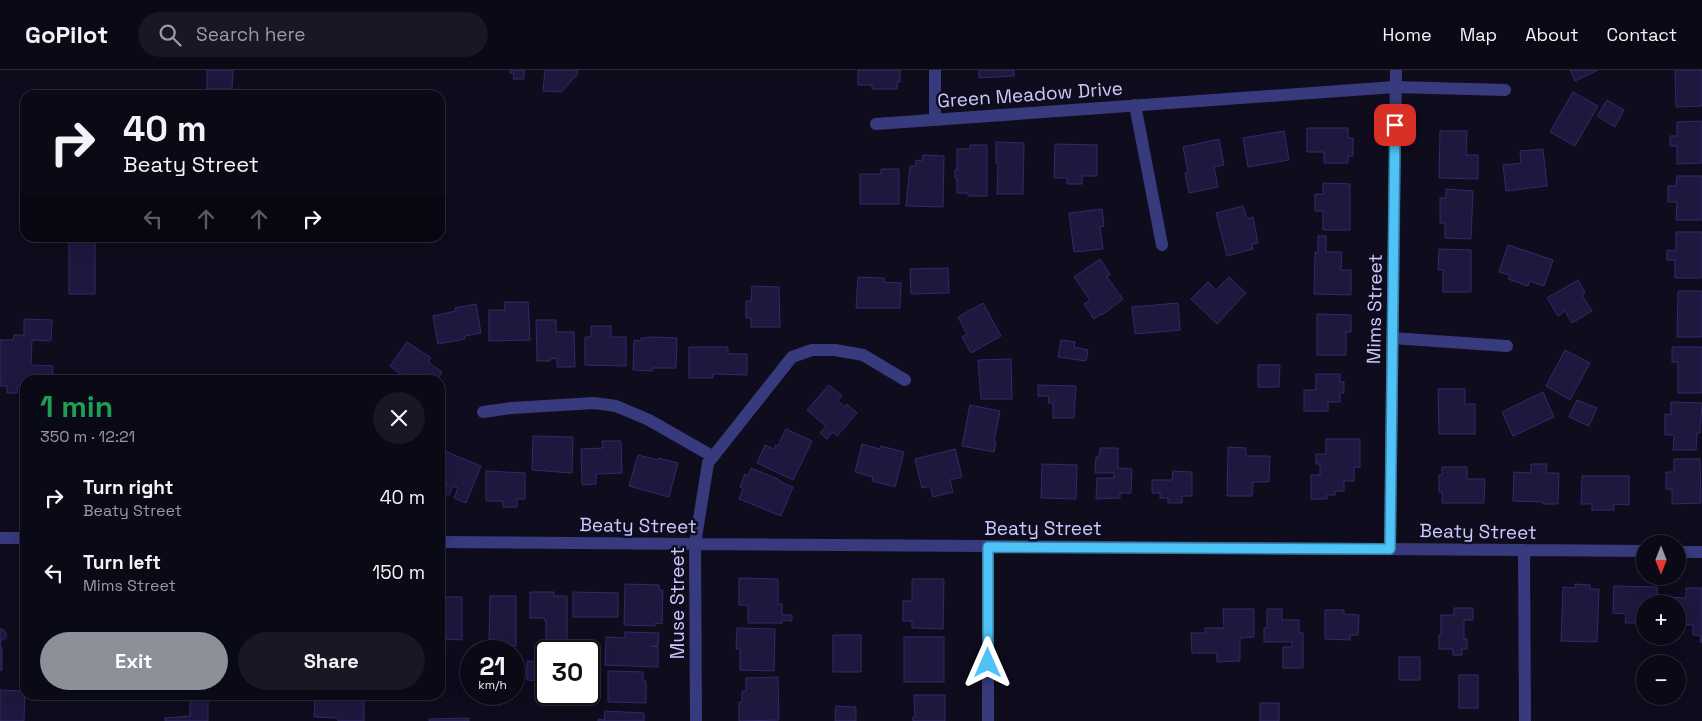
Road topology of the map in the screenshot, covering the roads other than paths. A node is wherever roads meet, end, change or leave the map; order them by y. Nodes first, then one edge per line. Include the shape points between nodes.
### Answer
1 (935, 70) edge
2 (1396, 70) edge
3 (1395, 87) junction
4 (1505, 90) dead end
5 (1135, 105) junction
6 (935, 119) junction
7 (876, 124) dead end
8 (1162, 245) dead end
9 (1392, 338) junction
10 (1506, 346) dead end
11 (905, 380) dead end
12 (483, 412) dead end
13 (712, 456) junction
14 (0, 538) edge
15 (20, 538) edge
16 (445, 542) edge
17 (695, 544) junction
18 (988, 547) junction
19 (1390, 549) junction
20 (1524, 550) junction
21 (1636, 551) edge
22 (1686, 552) edge
23 (1702, 552) edge
24 (696, 721) edge
25 (988, 721) edge
26 (1525, 721) edge

1 - 6 street
2 - 3 street, Mims Street
3 - 4 street, Green Meadow Drive
3 - 5 street, Green Meadow Drive
3 - 9 street, Mims Street
5 - 6 street, Green Meadow Drive
5 - 8 street
6 - 7 street, Green Meadow Drive
9 - 10 street
9 - 19 street, Mims Street
11 - 13 street, Muse Street via 863,355 812,350 792,357
12 - 13 street via 594,403 616,406 649,420
13 - 17 street, Muse Street via 708,463
14 - 15 street
16 - 17 street, Beaty Street
17 - 18 street, Beaty Street
17 - 24 street, Muse Street
18 - 19 street, Beaty Street
18 - 25 street
19 - 20 street, Beaty Street
20 - 21 street, Beaty Street
20 - 26 street
22 - 23 street

